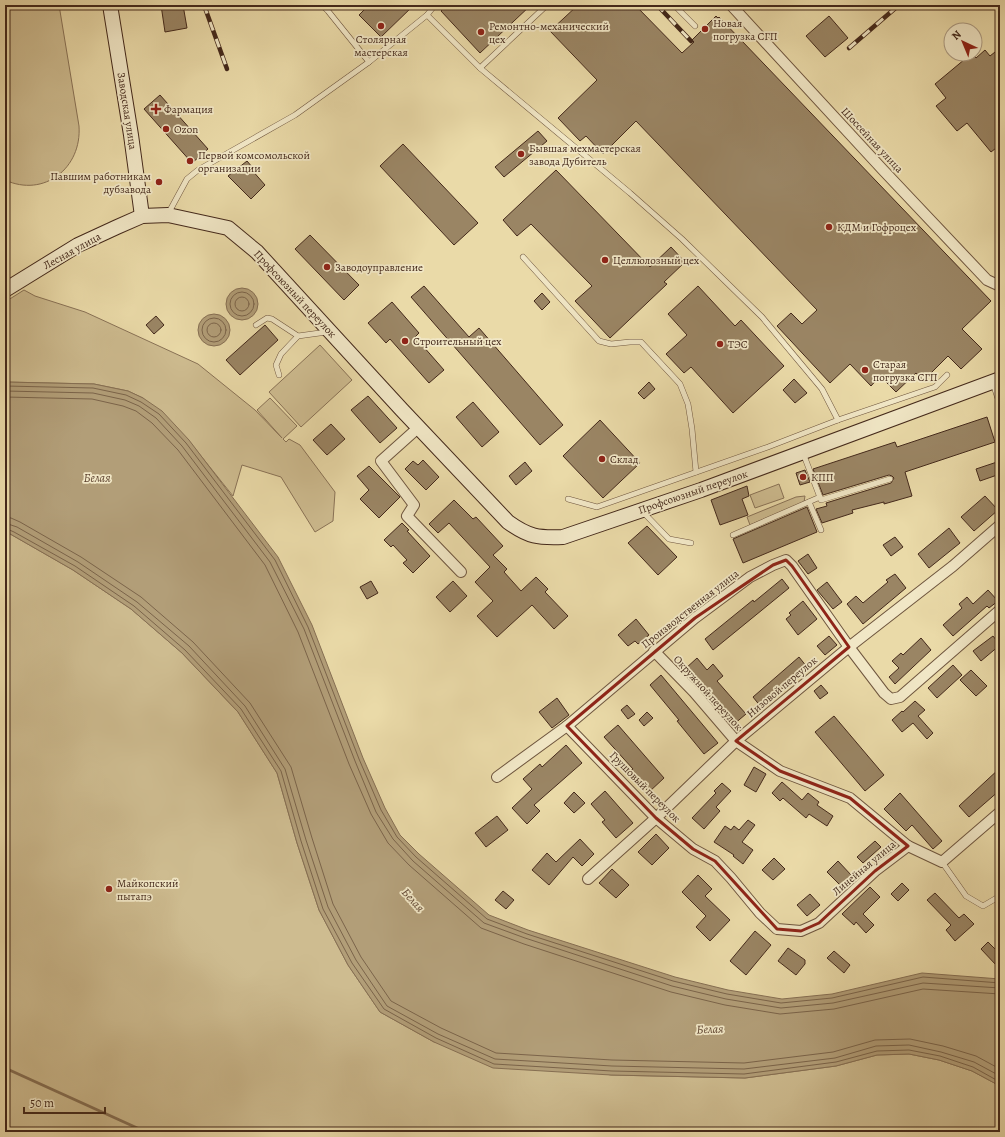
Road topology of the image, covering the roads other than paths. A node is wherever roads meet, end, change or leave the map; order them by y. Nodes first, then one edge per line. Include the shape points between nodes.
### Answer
1 (110, 5) edge
2 (322, 5) edge
3 (435, 5) edge
4 (547, 5) edge
5 (674, 5) edge
6 (731, 5) edge
7 (427, 15) junction
8 (695, 26) dead end
9 (369, 62) junction
10 (480, 68) junction
11 (168, 215) junction
12 (142, 216) junction
13 (523, 257) dead end
14 (1000, 286) edge
15 (5, 290) edge
16 (256, 325) dead end
17 (330, 332) junction
18 (298, 336) junction
19 (279, 375) dead end
20 (947, 375) dead end
21 (996, 380) edge
22 (1000, 405) edge
23 (838, 420) junction
24 (419, 427) junction
25 (803, 452) junction
26 (696, 472) junction
27 (890, 479) dead end
28 (820, 497) junction
29 (568, 499) dead end
30 (809, 502) junction
31 (642, 510) junction
32 (1000, 525) edge
33 (821, 530) dead end
34 (733, 535) dead end
35 (691, 543) dead end
36 (461, 572) dead end
37 (1000, 610) edge
38 (849, 647) junction
39 (654, 651) junction
40 (567, 726) junction
41 (736, 741) junction
42 (497, 777) dead end
43 (1000, 812) edge
44 (656, 818) junction
45 (908, 846) junction
46 (942, 862) junction
47 (588, 879) dead end
48 (1000, 896) edge
49 (801, 931) joint

1 - 12 main road, Заводская улица
2 - 9 lane
3 - 7 lane
4 - 10 lane
5 - 8 lane
6 - 14 street, Шоссейная улица via 987,280
7 - 9 lane
7 - 10 lane
9 - 11 lane via 295,115 198,170 187,179
10 - 23 lane via 682,239 756,312 822,390
11 - 12 main road, Профсоюзный переулок
11 - 17 main road, Профсоюзный переулок via 228,228 257,252
12 - 15 main road, Лесная улица via 78,245
13 - 26 lane via 599,341 611,344 641,342 680,384 688,404
16 - 18 lane via 267,318 272,319
17 - 18 lane
17 - 24 main road, Профсоюзный переулок
18 - 19 lane via 281,354 276,365
20 - 23 lane via 935,387
21 - 22 lane
21 - 25 main road, Профсоюзный переулок
23 - 26 lane
24 - 31 main road, Профсоюзный переулок via 508,522 523,532 542,538 563,537
24 - 36 street via 382,461 414,505 407,516
25 - 28 lane
25 - 31 main road, Профсоюзный переулок
26 - 29 lane via 597,507
27 - 28 lane via 821,500
28 - 30 lane
30 - 33 lane
30 - 34 lane
31 - 35 lane via 669,539
32 - 38 street, Низовой переулок via 953,566
37 - 38 street, Производственная улица via 900,697 891,699 884,693
38 - 39 street, Производственная улица via 786,560 750,578
38 - 41 street, Низовой переулок
39 - 40 street, Производственная улица
39 - 41 street, Окружной переулок
40 - 42 street, Производственная улица
40 - 44 street, Грушовый переулок
41 - 44 street, Низовой переулок
41 - 45 street, Окружной переулок via 780,771 850,798
43 - 46 street
44 - 47 street, Низовой переулок
44 - 49 street, Грушовый переулок via 694,849 715,861 777,929
45 - 46 street, Линейная улица
45 - 49 street, Линейная улица via 875,871 819,923
46 - 48 lane via 966,896 983,906

